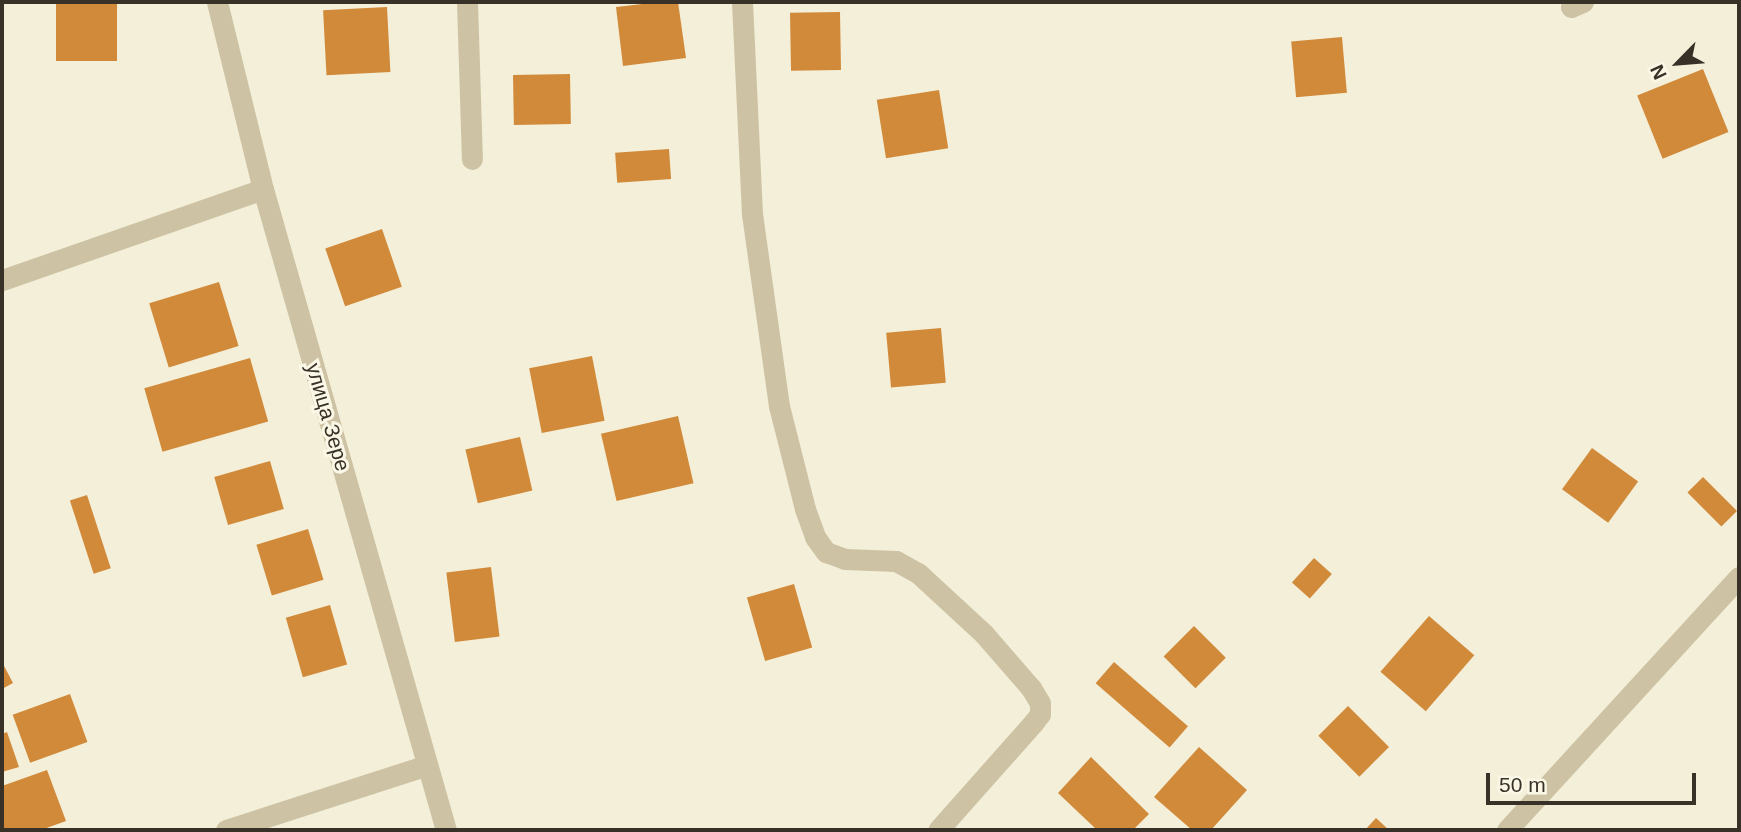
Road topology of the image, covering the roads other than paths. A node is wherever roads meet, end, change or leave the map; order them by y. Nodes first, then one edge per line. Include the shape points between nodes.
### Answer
1 (217, 2) edge
2 (467, 2) edge
3 (742, 2) edge
4 (472, 159) dead end
5 (263, 189) junction
6 (2, 280) edge
7 (1739, 577) edge
8 (427, 765) junction
9 (226, 830) edge
10 (446, 830) edge
11 (938, 830) edge
12 (1507, 830) edge

1 - 5 street, улица Зере
2 - 4 street
3 - 11 street via 752,214 779,406 815,537 827,552 845,559 896,561 918,573 984,634 1040,703 1034,722
5 - 6 street
5 - 8 street, улица Зере
7 - 12 street
8 - 9 street
8 - 10 street, улица Зере

